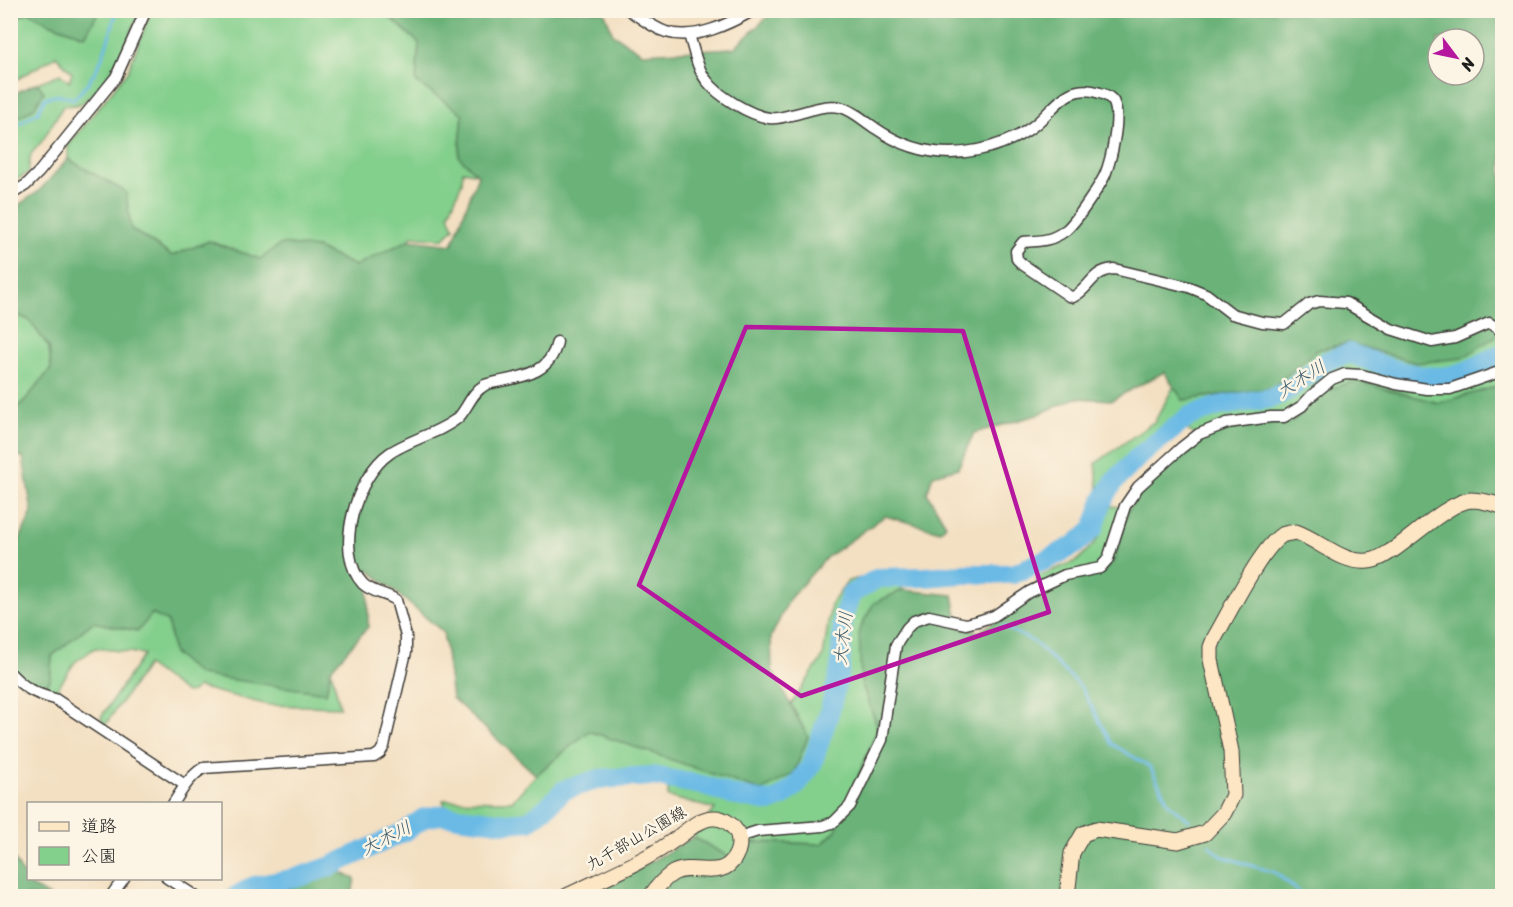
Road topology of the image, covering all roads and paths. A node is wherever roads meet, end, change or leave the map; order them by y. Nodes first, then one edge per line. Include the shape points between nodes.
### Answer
1 (146, 10) edge
2 (629, 10) edge
3 (754, 10) edge
4 (688, 35) junction
5 (10, 195) edge
6 (1503, 331) edge
7 (557, 342) dead end
8 (1503, 371) edge
9 (1503, 506) edge
10 (10, 673) edge
11 (185, 785) junction
12 (174, 802) edge
13 (739, 837) junction
14 (123, 880) edge
15 (169, 880) edge
16 (111, 897) edge
17 (195, 897) edge
18 (567, 897) edge
19 (651, 897) edge
20 (1067, 897) edge

1 - 5 street via 116,77 39,172
2 - 4 street via 665,32
3 - 4 street
4 - 6 street via 707,81 755,115 771,118 839,107 916,150 938,154 980,150 1010,140 1033,127 1074,91 1107,96 1114,102 1117,119 1101,183 1068,229 1047,241 1023,242 1016,251 1022,264 1069,296 1078,295 1103,270 1114,268 1189,287 1206,294 1232,314 1262,322 1284,324 1319,301 1346,303 1391,329 1432,342 1455,338 1489,323
7 - 11 street via 555,354 541,369 527,376 486,384 459,417 389,453 372,470 360,493 349,528 350,558 362,582 396,600 406,636 406,652 380,753 374,757 209,767
8 - 13 street via 1450,389 1427,389 1345,374 1332,379 1284,417 1227,423 1199,434 1138,487 1125,506 1108,559 1100,568 1065,575 1029,592 994,616 978,621 966,624 929,616 907,628 897,645 882,740 850,806 834,822
9 - 20 main road via 1478,500 1452,506 1407,541 1370,561 1350,559 1296,532 1280,537 1262,558 1211,647 1231,751 1233,795 1224,813 1205,833 1178,842 1096,829 1083,834 1072,853
10 - 11 street via 21,685 54,699
11 - 12 street
13 - 18 main road, 九千部山公園線 via 726,821 713,818 699,822 668,844
13 - 19 main road via 738,851 723,869 710,872 691,868 674,873 660,883
14 - 16 street
15 - 17 street

